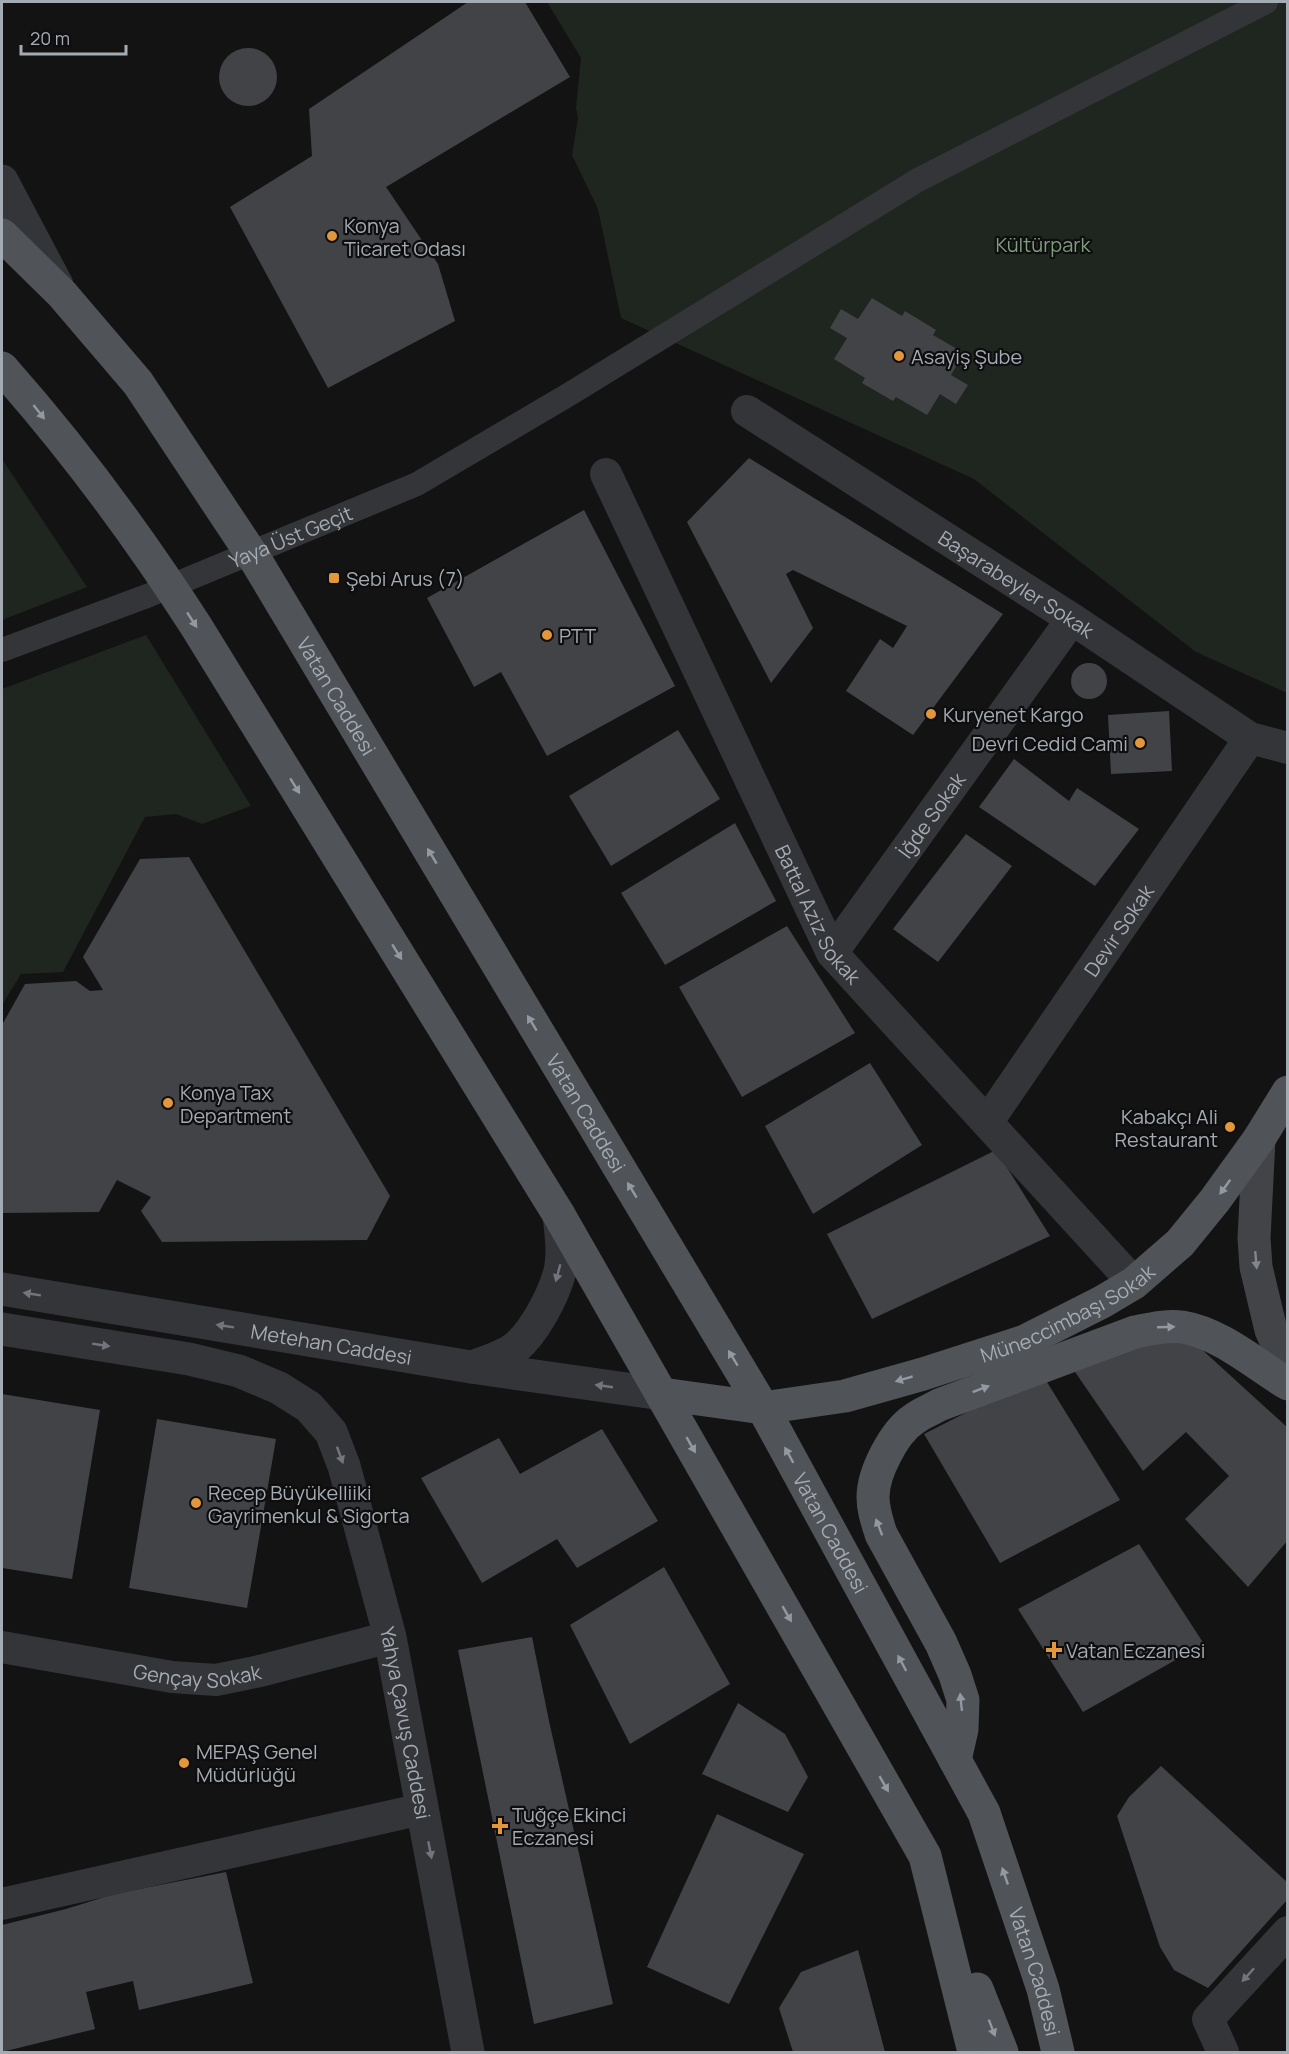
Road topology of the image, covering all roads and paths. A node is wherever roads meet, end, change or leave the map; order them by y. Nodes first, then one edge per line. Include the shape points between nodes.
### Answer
1 (1266, 2) edge
2 (2, 181) edge
3 (2, 235) edge
4 (62, 294) junction
5 (2, 368) edge
6 (747, 411) dead end
7 (606, 474) dead end
8 (1072, 619) junction
9 (2, 650) edge
10 (1250, 738) junction
11 (1287, 748) edge
12 (832, 953) junction
13 (1287, 1092) edge
14 (988, 1121) junction
15 (1259, 1139) junction
16 (559, 1215) junction
17 (1134, 1283) junction
18 (2, 1288) edge
19 (2, 1329) edge
20 (471, 1367) junction
21 (1287, 1368) edge
22 (1287, 1384) edge
23 (662, 1394) junction
24 (763, 1408) junction
25 (390, 1637) junction
26 (2, 1647) edge
27 (955, 1760) junction
28 (422, 1809) junction
29 (925, 1856) junction
30 (2, 1904) edge
31 (1287, 1932) edge
32 (468, 2052) edge
33 (974, 2052) edge
34 (1002, 2052) edge
35 (1058, 2052) edge
36 (1223, 2052) edge

1 - 9 street, Yaya Üst Geçit via 918,180 417,484 147,596
2 - 4 street
3 - 4 main road, Vatan Caddesi
24 -> 4 main road, Vatan Caddesi via 258,564 138,383
5 -> 16 main road via 147,551
6 - 8 street, Başarabeyler Sokak
7 - 12 street, Battal Aziz Sokak
8 - 10 street, Başarabeyler Sokak
8 - 12 street, İğde Sokak
10 - 11 street, Başarabeyler Sokak
10 - 14 street, Devir Sokak
12 - 14 street, Battal Aziz Sokak
13 - 15 main road, Müneccimbaşı Sokak
14 - 17 street, Battal Aziz Sokak
15 -> 17 main road, Müneccimbaşı Sokak via 1180,1243
15 -> 21 main road via 1256,1267 1271,1330
16 -> 20 street via 560,1271 543,1310 515,1348
16 - 23 main road
17 -> 24 main road, Müneccimbaşı Sokak via 1025,1341 845,1396
20 -> 18 street, Metehan Caddesi
19 -> 25 street, Yahya Çavuş Caddesi via 189,1359 239,1371 279,1388 309,1407 331,1432 344,1466
23 -> 20 street, Metehan Caddesi
27 -> 22 main road via 963,1700 955,1675 874,1515 873,1495 886,1455 912,1419 939,1405 1158,1327 1199,1331
23 - 24 main road, Müneccimbaşı Sokak
23 -> 29 main road
27 -> 24 main road, Vatan Caddesi
25 - 26 street, Gençay Sokak via 216,1680 172,1677
25 - 28 street, Yahya Çavuş Caddesi
35 -> 27 main road, Vatan Caddesi via 1042,1989 984,1813
28 - 30 street
28 -> 32 street, Yahya Çavuş Caddesi
29 - 33 main road
29 -> 34 main road
31 -> 36 street via 1208,2019

